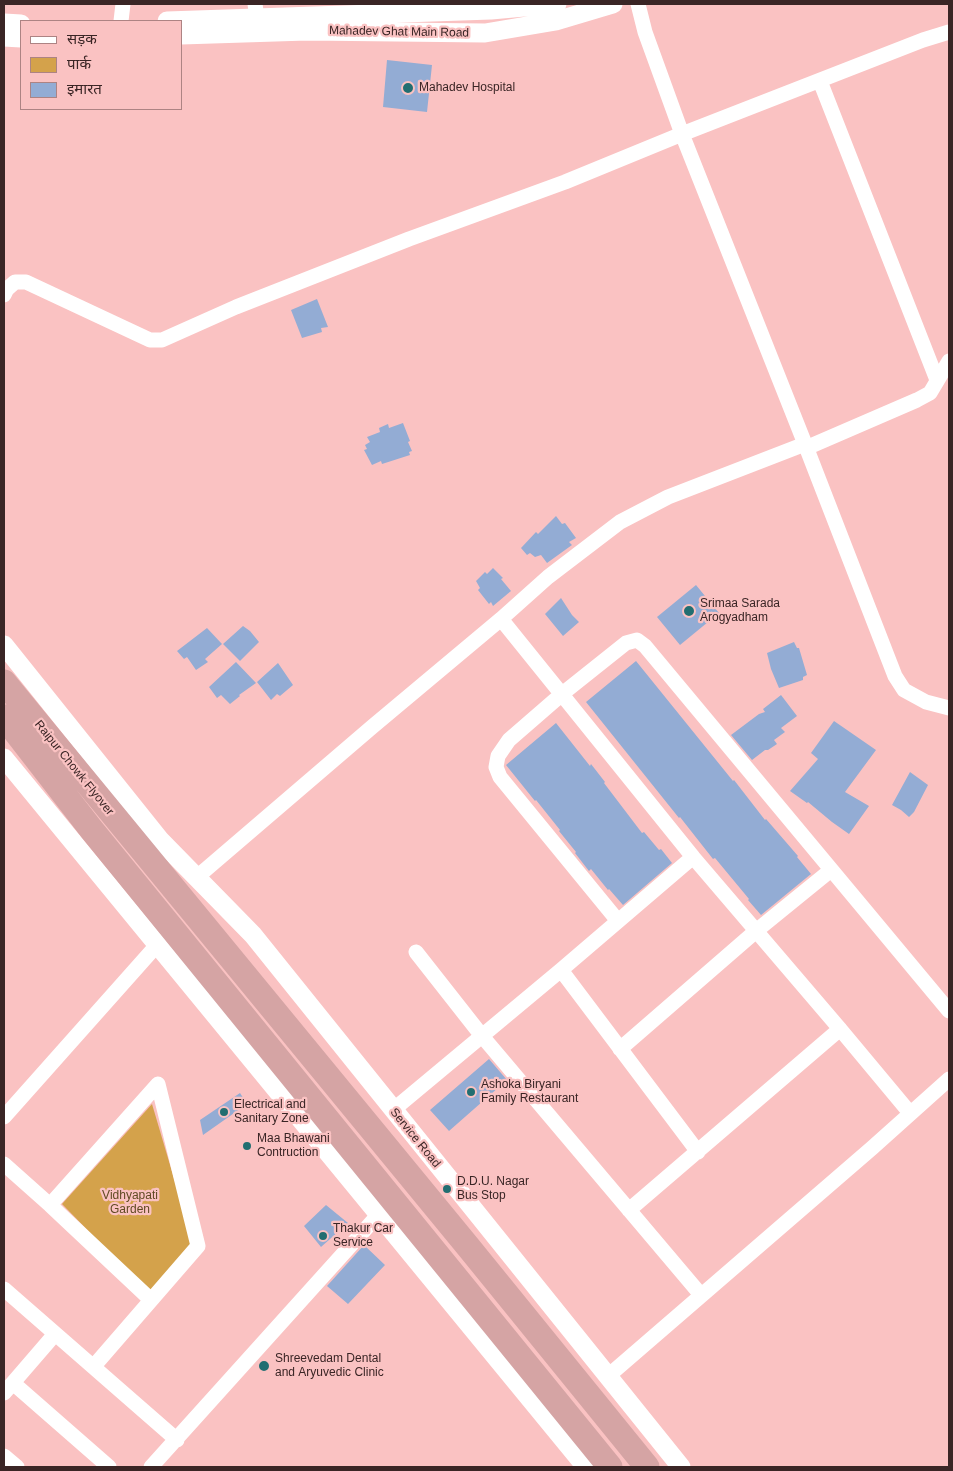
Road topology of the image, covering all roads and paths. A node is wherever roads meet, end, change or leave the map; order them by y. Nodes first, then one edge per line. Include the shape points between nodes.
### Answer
1 (123, 4) edge
2 (557, 4) edge
3 (613, 4) edge
4 (638, 4) edge
5 (491, 7) edge
6 (256, 11) edge
7 (121, 20) edge
8 (176, 20) edge
9 (4, 23) edge
10 (20, 24) edge
11 (949, 32) edge
12 (182, 34) edge
13 (4, 37) edge
14 (20, 38) edge
15 (820, 81) junction
16 (682, 134) junction
17 (4, 295) edge
18 (949, 361) edge
19 (936, 380) junction
20 (806, 446) junction
21 (502, 619) junction
22 (4, 645) edge
23 (4, 682) edge
24 (562, 694) junction
25 (949, 708) edge
26 (4, 717) edge
27 (4, 758) edge
28 (82, 836) junction
29 (152, 847) junction
30 (693, 857) junction
31 (831, 870) junction
32 (197, 877) junction
33 (618, 921) junction
34 (756, 931) junction
35 (157, 945) junction
36 (416, 952) dead end
37 (561, 970) junction
38 (949, 1011) edge
39 (840, 1029) junction
40 (482, 1036) junction
41 (620, 1049) junction
42 (949, 1079) edge
43 (393, 1110) junction
44 (910, 1113) junction
45 (4, 1117) edge
46 (698, 1152) junction
47 (4, 1164) edge
48 (50, 1205) junction
49 (629, 1210) junction
50 (379, 1214) junction
51 (5, 1293) edge
52 (701, 1295) junction
53 (151, 1300) junction
54 (54, 1334) junction
55 (94, 1366) junction
56 (607, 1376) junction
57 (8, 1388) edge
58 (177, 1440) junction
59 (4, 1456) edge
60 (154, 1466) edge
61 (17, 1467) edge
62 (109, 1467) edge
63 (586, 1467) edge
64 (610, 1467) edge
65 (647, 1467) edge
66 (681, 1467) edge

1 - 7 street
2 - 5 street
3 - 12 street, Mahadev Ghat Main Road via 556,21 485,33 307,31
4 - 16 street via 644,32
5 - 6 street
6 - 8 street
9 - 10 street
11 - 15 street
13 - 14 street
15 - 16 street
15 - 19 street
16 - 17 street via 236,307 162,340 150,340 26,282 15,282
16 - 20 street
18 - 19 street
19 - 20 street via 930,393 917,400
20 - 21 street via 668,497 620,522 548,577
20 - 25 street via 894,676 904,690 926,702
21 - 24 street
21 - 32 street
22 - 29 street, Service Road
23 - 29 highway, Raipur Chowk Flyover
24 - 30 street
24 - 31 street via 626,642 637,640
24 - 33 street via 509,740 498,756 496,767 500,777
26 - 28 highway, Raipur Chowk Flyover
27 - 28 street
28 - 35 street
28 - 64 highway, Raipur Chowk Flyover
29 - 32 street, Service Road
29 - 65 highway, Raipur Chowk Flyover via 463,1241
30 - 33 street
30 - 34 street
31 - 34 street
31 - 38 street
32 - 43 street, Service Road via 253,935
33 - 37 street
34 - 39 street
34 - 41 street
35 - 45 street
35 - 50 street
36 - 40 street
37 - 40 street
37 - 41 street
39 - 44 street
39 - 46 street
40 - 43 street
40 - 49 street
41 - 46 street
42 - 44 street
43 - 56 street, Service Road
44 - 52 street
46 - 49 street
47 - 48 street
48 - 53 street
48 - 53 street via 158,1084 198,1246
49 - 52 street
50 - 58 street
50 - 63 street
51 - 54 street
52 - 56 street
53 - 55 street
54 - 55 street
54 - 57 street
55 - 58 street
56 - 66 street, Service Road
57 - 62 street
58 - 60 street
59 - 61 street

